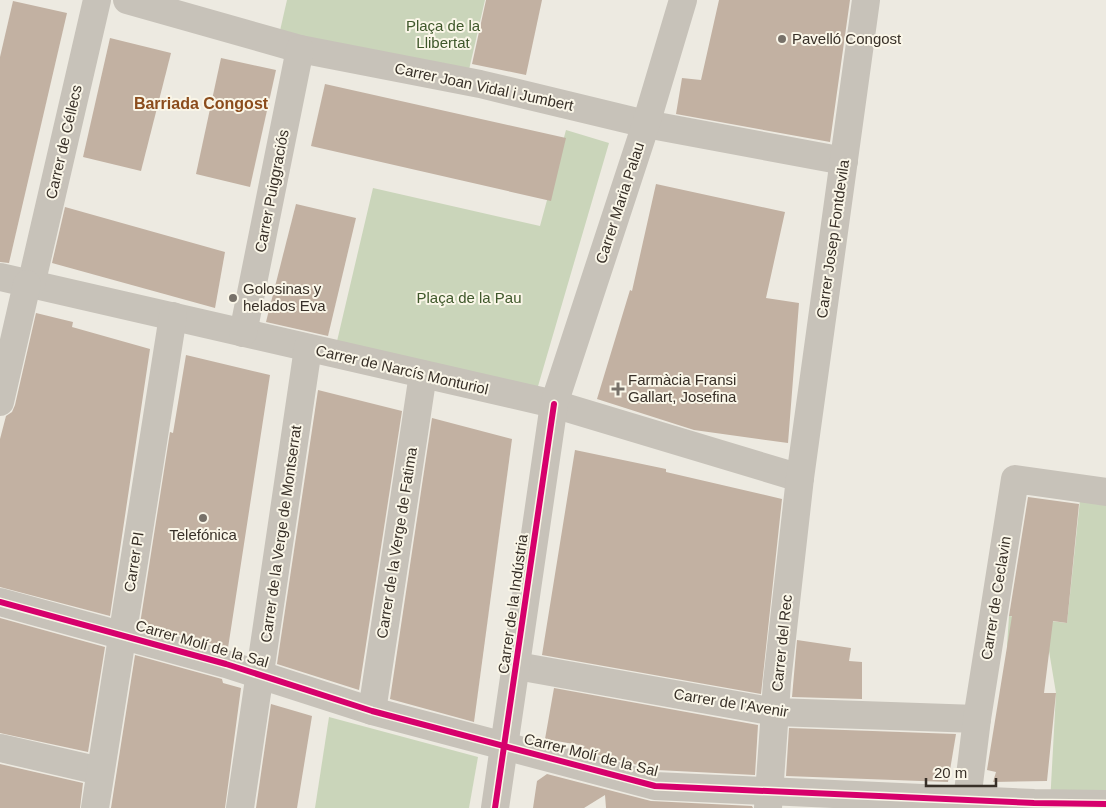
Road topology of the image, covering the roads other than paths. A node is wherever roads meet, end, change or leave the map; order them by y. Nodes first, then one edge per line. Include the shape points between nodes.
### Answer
1 (97, 0) edge
2 (127, 0) edge
3 (683, 0) edge
4 (866, 0) edge
5 (300, 49) junction
6 (646, 124) junction
7 (844, 161) junction
8 (0, 277) edge
9 (29, 284) junction
10 (173, 316) junction
11 (243, 333) junction
12 (308, 348) junction
13 (423, 374) junction
14 (0, 402) edge
15 (554, 404) junction
16 (800, 478) junction
17 (1106, 492) edge
18 (0, 602) edge
19 (122, 634) junction
20 (516, 666) junction
21 (260, 674) junction
22 (372, 711) junction
23 (775, 712) junction
24 (977, 719) junction
25 (503, 746) junction
26 (0, 748) edge
27 (100, 771) junction
28 (768, 800) edge
29 (966, 804) edge
30 (1106, 804) edge
31 (95, 808) edge
32 (240, 808) edge
33 (495, 808) edge

1 - 9 street, Carrer de Céllecs
2 - 5 street, Carrer Joan Vidal i Jumbert
3 - 6 street, Carrer Maria Palau
4 - 7 street, Carrer Josep Fontdevila
5 - 6 street, Carrer Joan Vidal i Jumbert via 480,84
5 - 11 street, Carrer Puiggraciós
6 - 7 street, Carrer Joan Vidal i Jumbert
6 - 15 street, Carrer Maria Palau
7 - 16 street, Carrer Josep Fontdevila
8 - 9 street, Carrer de Narcís Monturiol
9 - 10 street, Carrer de Narcís Monturiol
9 - 14 street, Carrer de Céllecs
10 - 11 street, Carrer de Narcís Monturiol
10 - 19 street, Carrer PI
11 - 12 street, Carrer de Narcís Monturiol
12 - 13 street, Carrer de Narcís Monturiol
12 - 21 street, Carrer de la Verge de Montserrat
13 - 15 street, Carrer de Narcís Monturiol
13 - 22 street, Carrer de la Verge de Fatima
15 - 16 street, Carrer de Narcís Monturiol
15 - 20 street, Carrer de la Indústria
16 - 23 street, Carrer del Rec
17 - 24 street, Carrer de Ceclavin via 1015,479
18 - 19 street, Carrer Molí de la Sal
19 - 21 street, Carrer Molí de la Sal
19 - 27 street, Carrer PI
20 - 23 street, Carrer de l'Avenir
20 - 25 street, Carrer de la Indústria
21 - 22 street, Carrer Molí de la Sal
21 - 32 street, Carrer de la Verge de Montserrat
22 - 25 street, Carrer Molí de la Sal
23 - 24 street, Carrer de l'Avenir
23 - 28 street, Carrer del Rec
24 - 29 street, Carrer de Ceclavin
25 - 28 street, Carrer Molí de la Sal via 655,786
25 - 33 street, Carrer de la Indústria
26 - 27 street
27 - 31 street, Carrer PI
28 - 29 street, Carrer Molí de la Sal
29 - 30 street, Carrer Molí de la Sal

